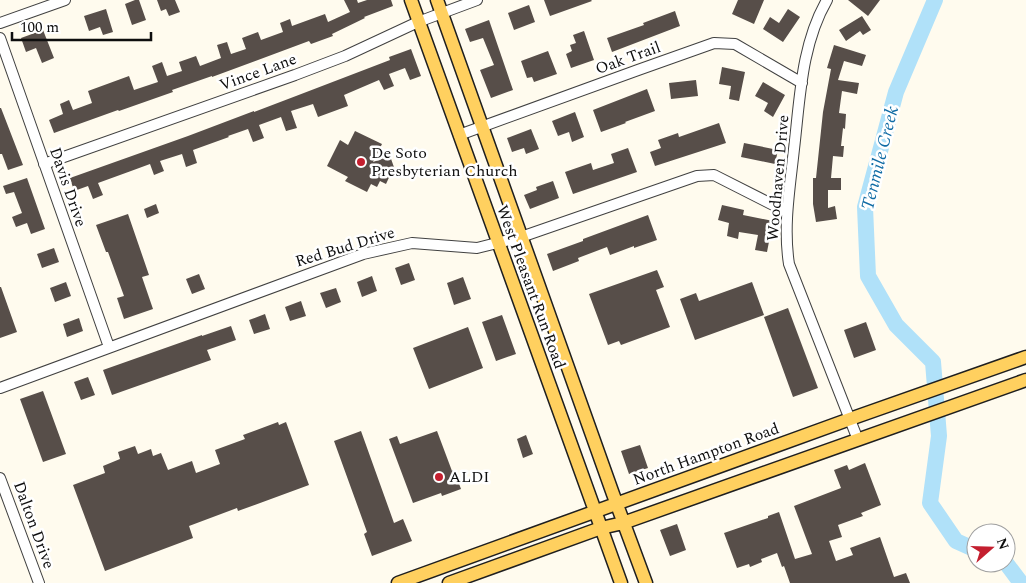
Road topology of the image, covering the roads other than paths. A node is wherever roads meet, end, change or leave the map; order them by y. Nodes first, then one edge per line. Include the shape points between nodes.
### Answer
1 (65, 0) edge
2 (410, 0) edge
3 (437, 0) edge
4 (478, 0) edge
5 (827, 0) edge
6 (442, 14) junction
7 (418, 22) junction
8 (0, 23) edge
9 (0, 38) edge
10 (802, 83) junction
11 (482, 128) junction
12 (459, 136) junction
13 (44, 164) junction
14 (787, 212) junction
15 (521, 237) junction
16 (498, 243) junction
17 (109, 347) junction
18 (1026, 357) edge
19 (1026, 380) edge
20 (0, 388) edge
21 (850, 419) junction
22 (858, 440) junction
23 (0, 478) edge
24 (616, 504) junction
25 (595, 511) junction
26 (624, 523) junction
27 (601, 528) junction
28 (476, 555) junction
29 (482, 571) junction
30 (39, 583) edge
31 (398, 583) edge
32 (449, 583) edge
33 (621, 583) edge
34 (646, 583) edge

1 - 8 street
2 - 7 main road, West Pleasant Run Road
3 - 6 main road, West Pleasant Run Road
4 - 6 street, Vince Lane
5 - 10 street, Woodhaven Drive via 808,44
6 - 7 street, Vince Lane
6 - 11 main road, West Pleasant Run Road
7 - 12 main road, West Pleasant Run Road
7 - 13 street, Vince Lane via 345,56
9 - 13 street, Davis Drive
10 - 11 street, Oak Trail via 735,44 714,43
10 - 14 street, Woodhaven Drive
11 - 12 street, Oak Trail
11 - 15 main road, West Pleasant Run Road
12 - 16 main road, West Pleasant Run Road
13 - 17 street, Davis Drive
14 - 15 street, Red Bud Drive via 714,175 697,176
14 - 21 street, Woodhaven Drive via 790,264
15 - 16 street, Red Bud Drive
15 - 24 main road, West Pleasant Run Road
16 - 17 street, Red Bud Drive via 477,248 412,243 363,254
16 - 25 main road, West Pleasant Run Road
17 - 20 street, Red Bud Drive
18 - 21 main road, North Hampton Road
19 - 22 main road
21 - 22 street, Woodhaven Drive
21 - 24 main road, North Hampton Road
22 - 26 main road
23 - 30 street, Dalton Drive
24 - 25 main road, North Hampton Road
24 - 26 main road, West Pleasant Run Road
25 - 27 main road, West Pleasant Run Road
25 - 28 main road, North Hampton Road
26 - 27 main road
26 - 34 main road, West Pleasant Run Road
27 - 29 main road
27 - 33 main road, West Pleasant Run Road
28 - 29 main road
28 - 31 main road, North Hampton Road
29 - 32 main road

